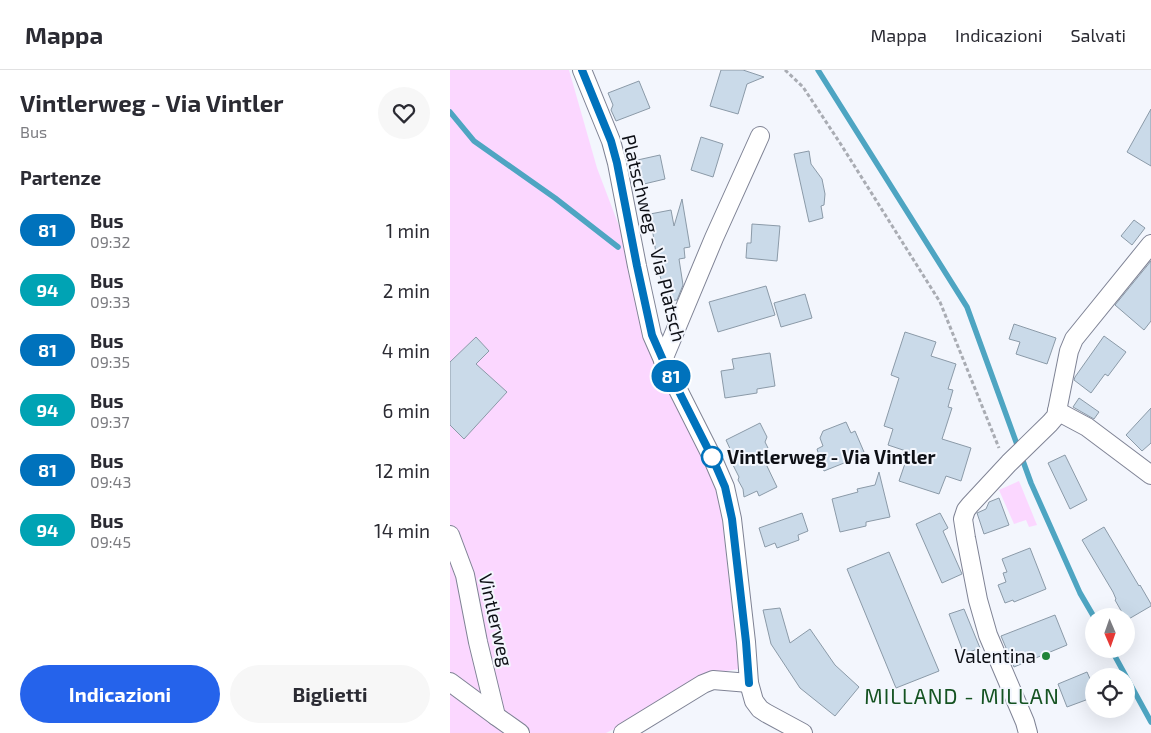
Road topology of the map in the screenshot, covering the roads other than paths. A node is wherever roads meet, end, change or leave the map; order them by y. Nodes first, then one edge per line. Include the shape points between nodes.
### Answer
1 (582, 70) edge
2 (760, 136) dead end
3 (1151, 244) edge
4 (663, 360) junction
5 (1057, 411) junction
6 (1151, 475) edge
7 (450, 535) edge
8 (450, 682) edge
9 (749, 683) junction
10 (496, 716) junction
11 (520, 733) edge
12 (623, 733) edge
13 (803, 733) edge
14 (1028, 733) edge

1 - 4 street, Platschweg - Via Platsch via 611,141 652,335
2 - 4 street, Platschweg - Via Platsch
3 - 5 street via 1074,338
4 - 9 street, Platschweg - Via Platsch via 725,487 732,519
5 - 6 street via 1088,427
5 - 14 street via 1050,424 970,504 963,519 988,635
7 - 10 street, Vintlerweg via 465,575
8 - 10 street
9 - 12 street via 713,680
9 - 13 street via 754,701 760,708
10 - 11 street

